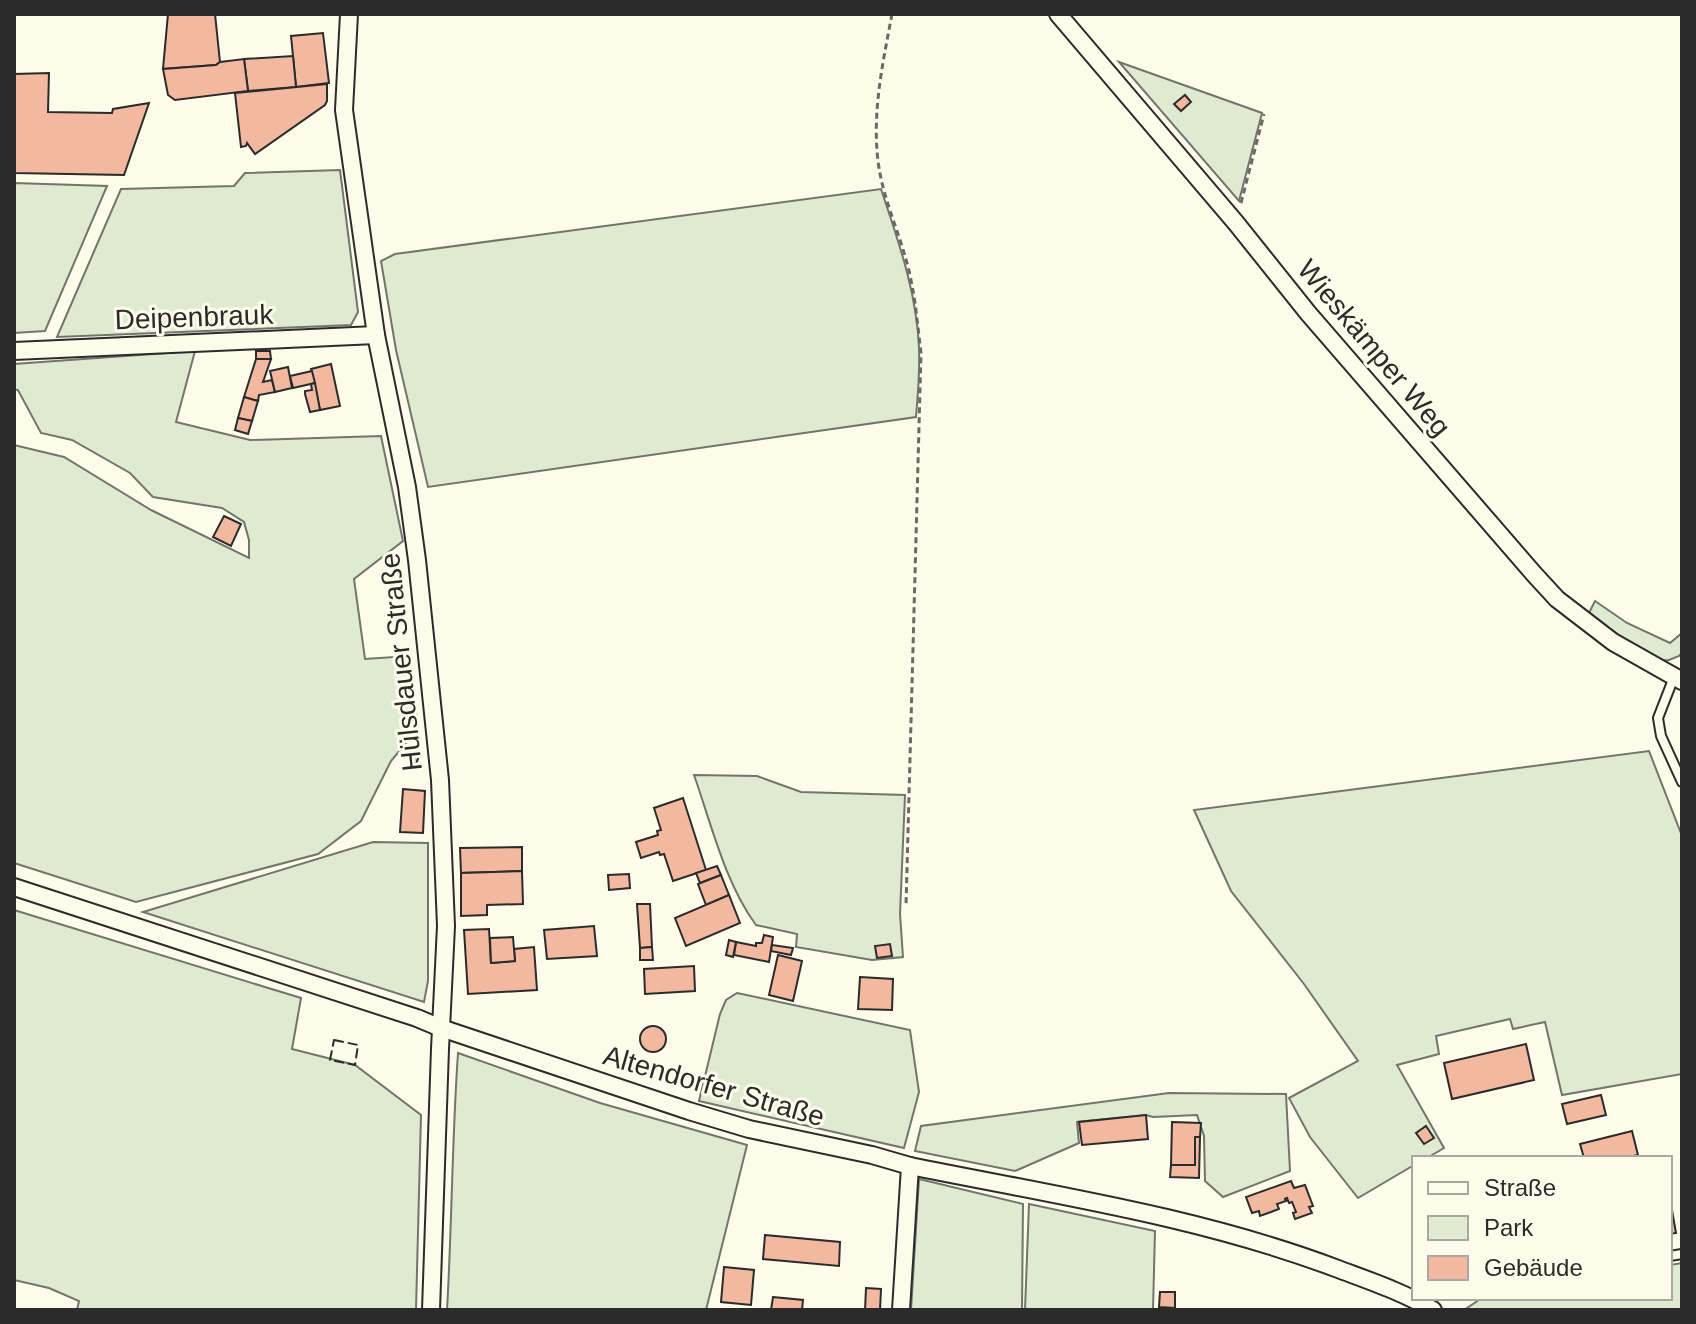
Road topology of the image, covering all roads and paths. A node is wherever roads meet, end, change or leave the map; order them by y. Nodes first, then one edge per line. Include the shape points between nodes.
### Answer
1 (349, 14) edge
2 (892, 14) edge
3 (1058, 14) edge
4 (1264, 114) dead end
5 (1236, 223) junction
6 (376, 335) junction
7 (14, 351) edge
8 (1678, 679) edge
9 (1682, 782) edge
10 (14, 887) edge
11 (906, 906) dead end
12 (441, 1028) junction
13 (910, 1166) junction
14 (1412, 1296) edge
15 (431, 1310) edge
16 (901, 1310) edge

1 - 6 street, Hülsdauer Straße via 344,110
2 - 11 path via 877,105 877,157 911,278 921,353
3 - 5 street, Wieskämper Weg
4 - 5 path
5 - 8 street, Wieskämper Weg via 1550,591 1613,642
6 - 7 street, Deipenbrauk
6 - 12 street, Hülsdauer Straße via 411,516 440,780 446,926
8 - 9 lane via 1658,718
10 - 12 street, Altendorfer Straße
12 - 13 street, Altendorfer Straße via 749,1129
12 - 15 street, Hülsdauer Straße
13 - 14 street, Altendorfer Straße via 1239,1235
13 - 16 street

